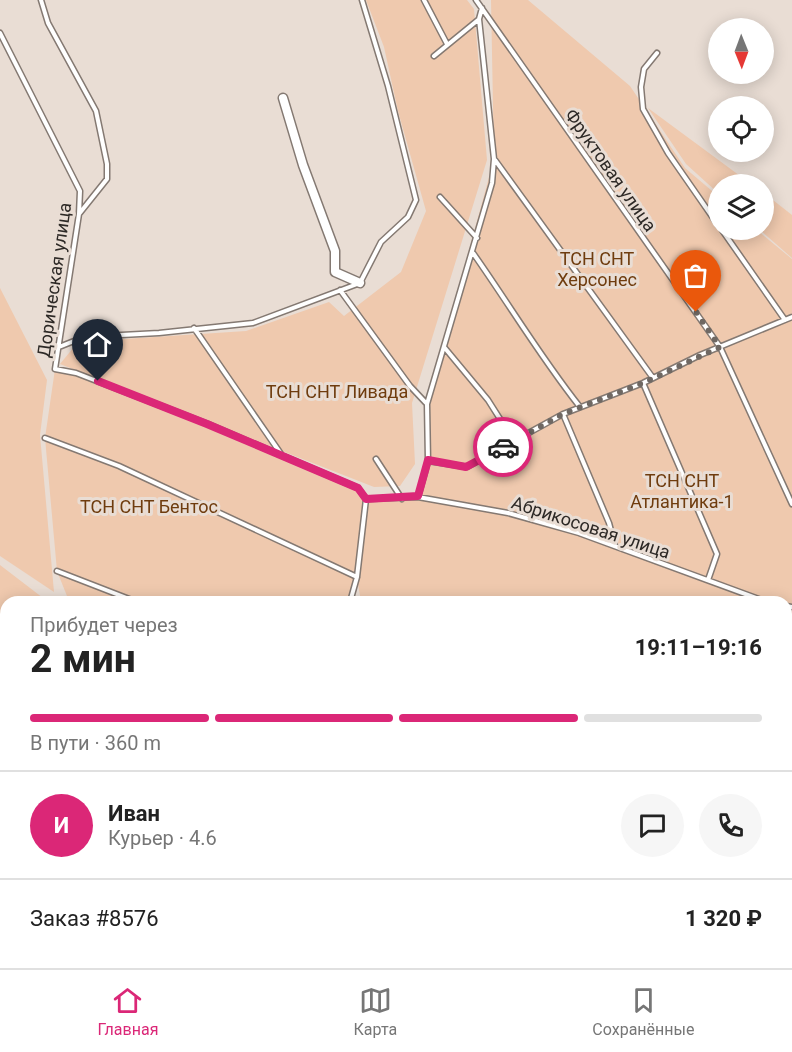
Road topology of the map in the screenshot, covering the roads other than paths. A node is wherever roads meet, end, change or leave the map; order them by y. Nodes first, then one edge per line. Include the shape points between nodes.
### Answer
1 (41, 0) edge
2 (362, 0) edge
3 (424, 0) edge
4 (476, 0) edge
5 (482, 8) junction
6 (479, 19) junction
7 (0, 33) edge
8 (447, 44) junction
9 (657, 53) dead end
10 (434, 56) dead end
11 (283, 98) dead end
12 (494, 159) junction
13 (441, 197) dead end
14 (708, 211) edge
15 (79, 214) junction
16 (477, 238) junction
17 (729, 240) edge
18 (473, 253) junction
19 (360, 283) junction
20 (340, 291) junction
21 (792, 317) edge
22 (785, 320) junction
23 (194, 328) junction
24 (59, 347) junction
25 (444, 347) junction
26 (720, 347) junction
27 (652, 378) junction
28 (643, 383) junction
29 (427, 404) junction
30 (580, 406) junction
31 (563, 414) junction
32 (45, 438) dead end
33 (514, 441) junction
34 (282, 455) junction
35 (376, 459) dead end
36 (428, 460) junction
37 (418, 496) junction
38 (366, 499) junction
39 (402, 499) junction
40 (792, 504) edge
41 (615, 547) junction
42 (57, 571) dead end
43 (357, 577) junction
44 (708, 580) junction
45 (122, 596) edge
46 (352, 596) edge
47 (751, 596) edge

1 - 15 lane via 48,23 96,111 107,164 107,179
2 - 19 lane via 416,200 408,217 381,242
3 - 8 lane
4 - 5 lane, Фруктовая улица
5 - 6 lane
5 - 26 lane, Фруктовая улица
6 - 8 lane
6 - 12 lane
7 - 15 lane, Дорическая улица via 80,191
8 - 10 lane
9 - 14 lane via 644,69 640,87 643,110
11 - 19 street via 335,251 335,272
12 - 16 lane via 492,183
12 - 27 lane
13 - 16 lane
15 - 24 lane, Дорическая улица
16 - 18 lane
17 - 22 lane
18 - 25 lane
18 - 30 lane via 553,373
19 - 20 lane
20 - 23 lane via 253,323
20 - 29 lane
21 - 22 lane
22 - 26 lane
23 - 24 lane via 84,337
23 - 34 lane
24 - 34 lane, Дорическая улица via 55,369 76,372
25 - 29 lane
25 - 33 lane via 488,400
26 - 27 lane
26 - 40 lane, Фруктовая улица
27 - 28 lane
28 - 30 lane
28 - 44 lane via 717,554
29 - 36 lane
30 - 31 lane
31 - 33 lane
31 - 41 lane via 609,523
32 - 43 lane via 119,466
33 - 36 lane via 466,467
34 - 38 lane via 358,488
35 - 39 lane
36 - 37 lane
37 - 39 lane, Абрикосовая улица
37 - 41 lane, Абрикосовая улица via 508,513
38 - 39 lane, Абрикосовая улица
38 - 43 lane
41 - 44 lane, Абрикосовая улица
42 - 45 lane
43 - 46 lane
44 - 47 lane, Абрикосовая улица

